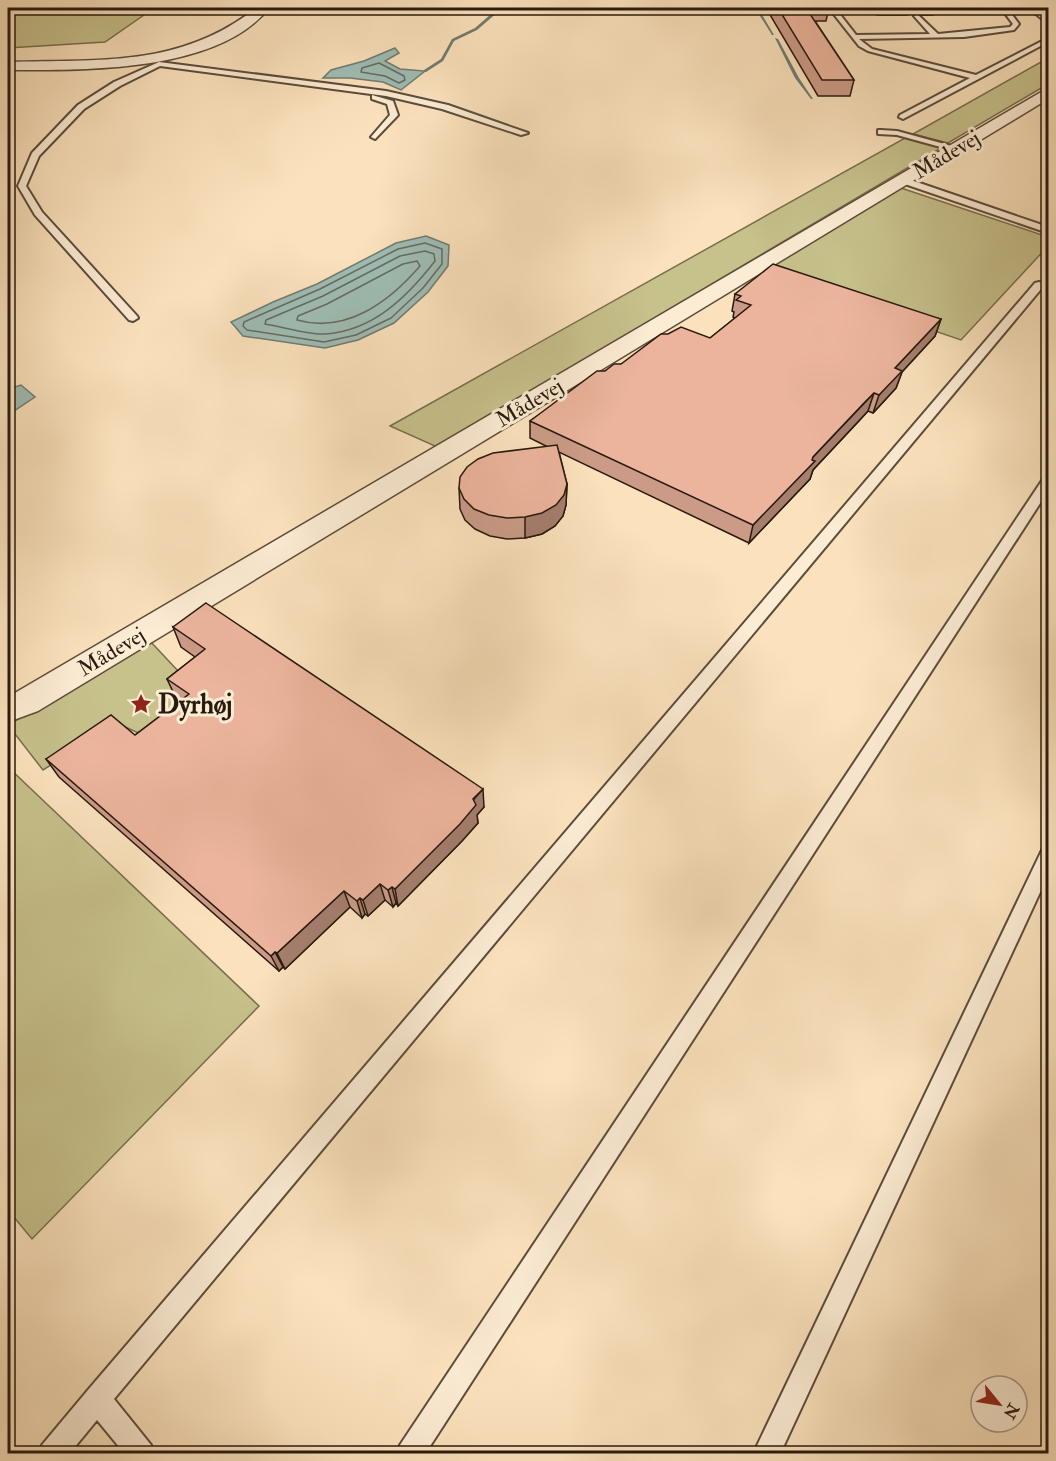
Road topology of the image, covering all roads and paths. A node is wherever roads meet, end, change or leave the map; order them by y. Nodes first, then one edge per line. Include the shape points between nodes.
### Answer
1 (263, 8) edge
2 (832, 8) edge
3 (1004, 8) edge
4 (1032, 8) edge
5 (917, 16) dead end
6 (1048, 22) edge
7 (936, 36) junction
8 (854, 37) junction
9 (1048, 40) edge
10 (63, 50) dead end
11 (8, 53) edge
12 (161, 60) junction
13 (8, 66) edge
14 (977, 78) junction
15 (354, 89) junction
16 (1048, 93) edge
17 (903, 117) dead end
18 (882, 132) dead end
19 (524, 133) dead end
20 (375, 137) dead end
21 (954, 148) junction
22 (902, 180) junction
23 (1048, 230) edge
24 (1048, 288) edge
25 (133, 318) dead end
26 (1048, 482) edge
27 (8, 710) edge
28 (1048, 856) edge
29 (97, 1399) junction
30 (51, 1454) edge
31 (142, 1454) edge
32 (410, 1454) edge
33 (766, 1454) edge

1 - 12 street via 225,37
2 - 8 lane
3 - 7 lane via 1016,24 1012,28
4 - 6 lane
5 - 7 lane
7 - 8 lane
8 - 14 lane via 870,50
9 - 14 lane
10 - 11 street
12 - 13 street
12 - 15 lane
12 - 25 lane via 81,107 35,155 22,186 38,213
14 - 17 lane
15 - 19 lane via 448,108
15 - 20 lane via 390,103 394,115
16 - 21 street, Mådevej
18 - 21 lane
21 - 22 street, Mådevej
22 - 23 lane
22 - 27 street, Mådevej
24 - 29 lane via 1039,285
26 - 32 lane
28 - 33 lane
29 - 30 lane
29 - 31 lane

